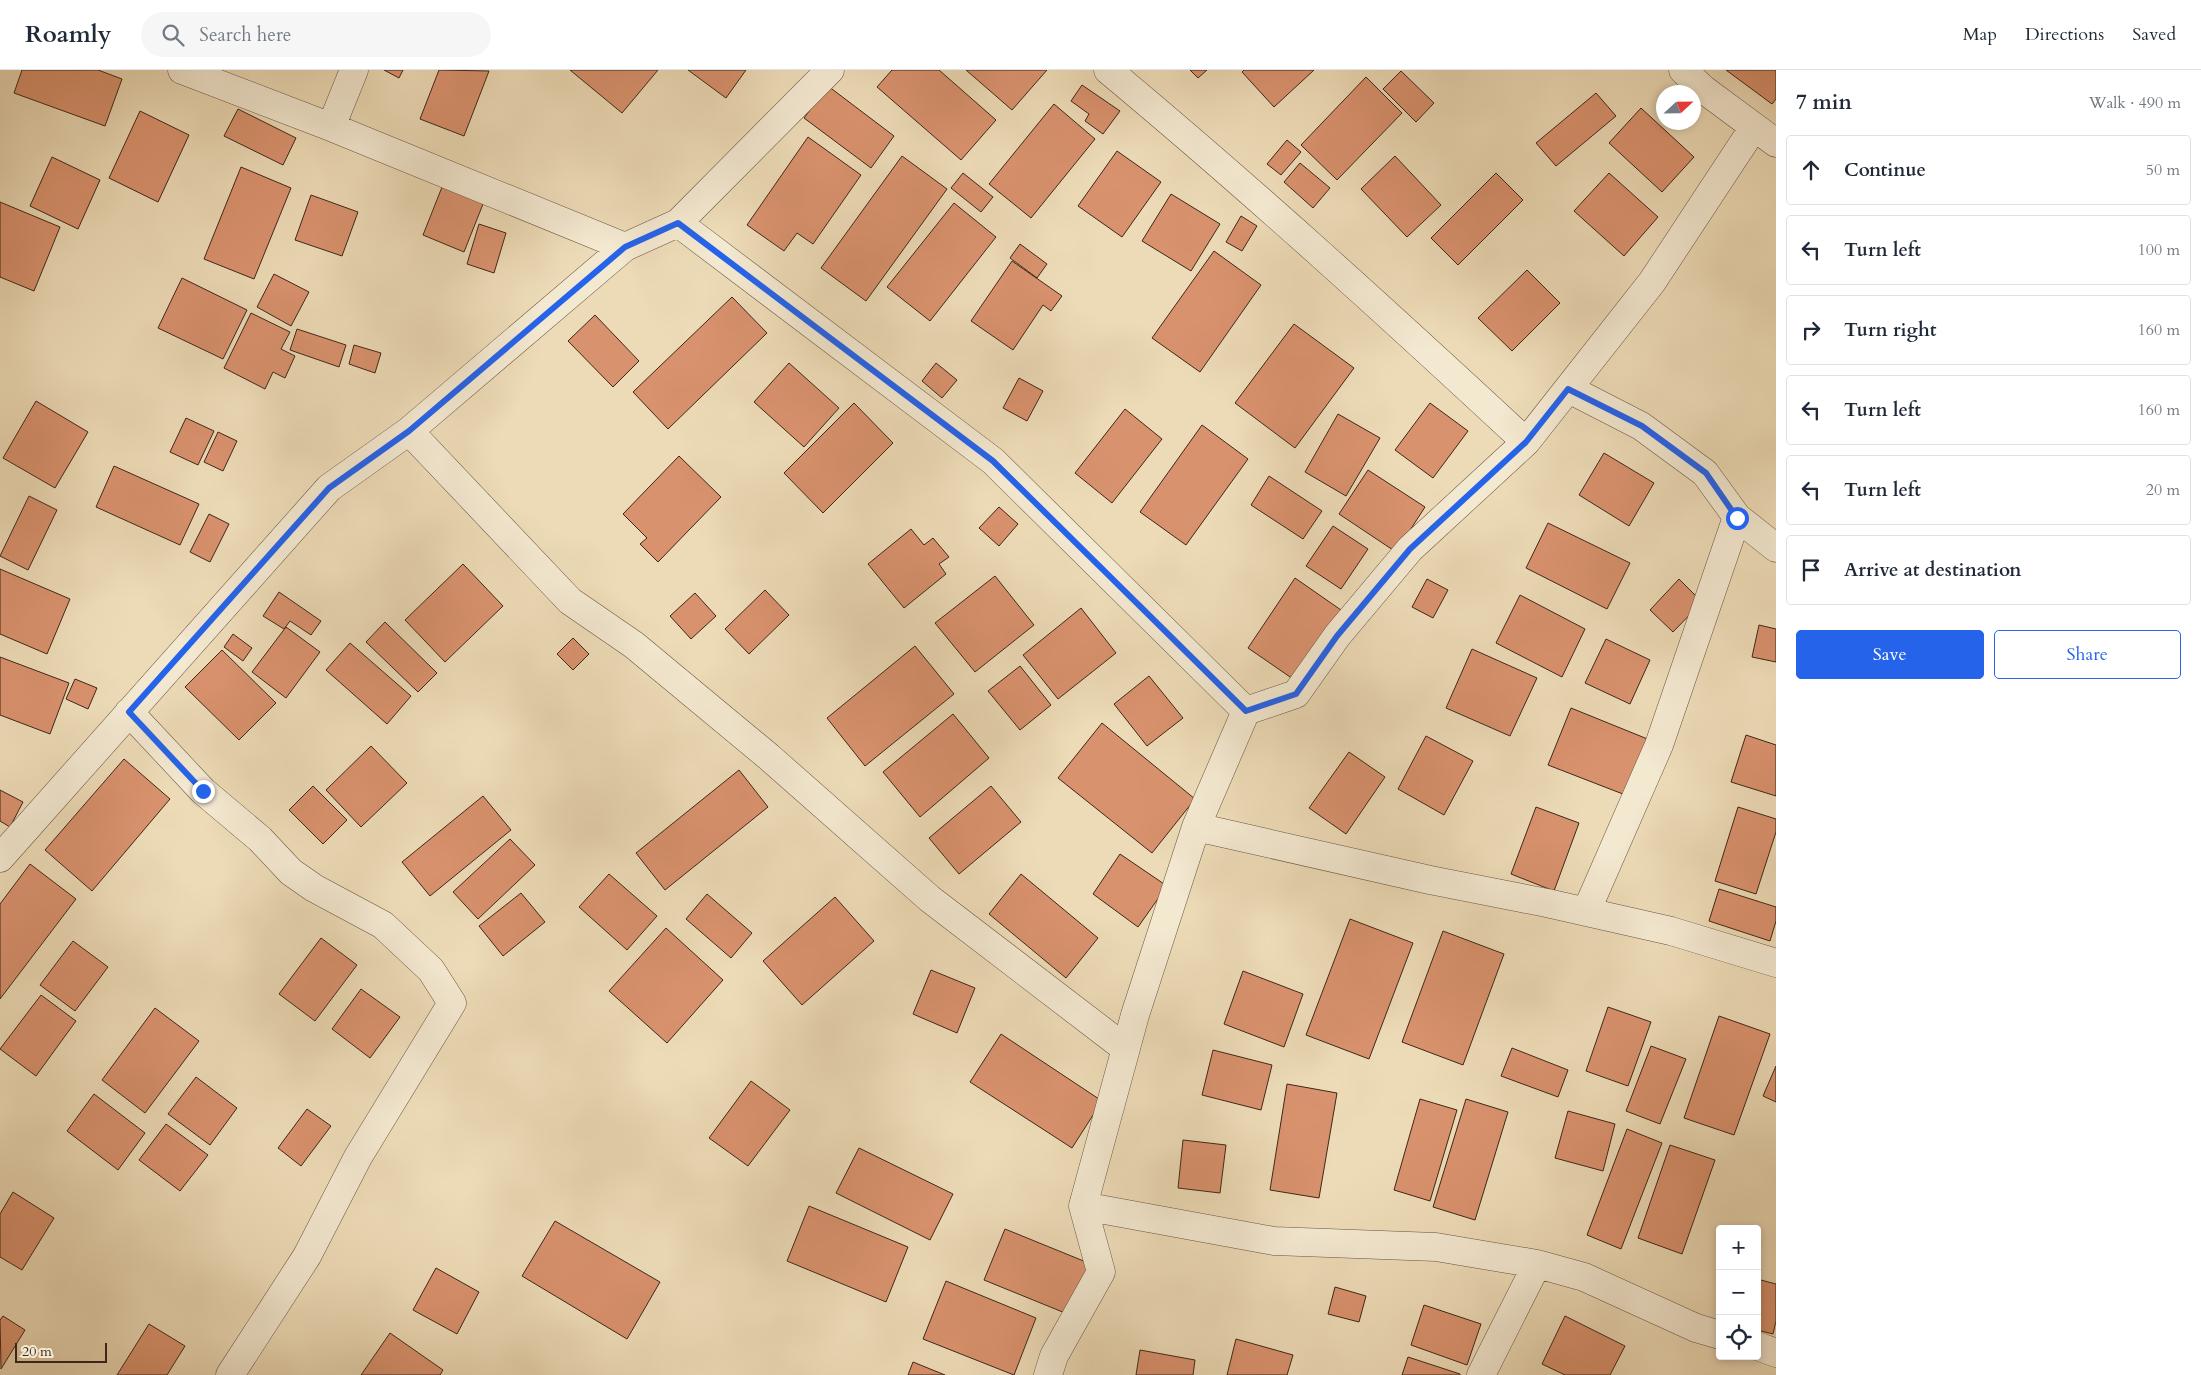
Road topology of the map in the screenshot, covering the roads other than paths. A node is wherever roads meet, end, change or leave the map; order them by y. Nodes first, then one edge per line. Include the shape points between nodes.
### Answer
1 (182, 70) edge
2 (354, 70) edge
3 (830, 70) edge
4 (1108, 70) edge
5 (1682, 70) edge
6 (331, 127) junction
7 (1754, 127) junction
8 (1776, 143) edge
9 (678, 223) junction
10 (625, 247) junction
11 (1568, 389) junction
12 (409, 431) junction
13 (1526, 442) junction
14 (1737, 518) junction
15 (1776, 548) edge
16 (1246, 711) junction
17 (129, 712) junction
18 (1196, 827) junction
19 (0, 858) edge
20 (1586, 912) junction
21 (1776, 963) edge
22 (1126, 1049) junction
23 (1083, 1206) junction
24 (1537, 1264) junction
25 (1716, 1334) edge
26 (1761, 1347) edge
27 (1776, 1353) edge
28 (230, 1375) edge
29 (1048, 1375) edge
30 (1481, 1375) edge

1 - 6 street
2 - 6 street
3 - 9 street
4 - 13 street via 1327,258
5 - 7 street
6 - 10 street
7 - 8 street
7 - 11 street via 1652,282
9 - 10 street
9 - 16 street via 993,461
10 - 12 street
11 - 13 street
11 - 14 street via 1642,426 1706,473
12 - 17 street via 329,488
12 - 22 street via 570,601 634,645 709,707 930,899
13 - 16 street via 1410,549 1337,636 1296,694
14 - 15 street
14 - 20 street via 1659,745
16 - 18 street
17 - 19 street
17 - 28 street via 203,791 260,839 291,872 383,925 431,970 452,1003 358,1157 307,1256
18 - 20 street
18 - 22 street
20 - 21 street via 1671,931
22 - 23 street
23 - 24 street via 1274,1241 1436,1246
23 - 29 street via 1101,1272 1054,1356
24 - 25 street via 1584,1277 1696,1328
24 - 30 street
26 - 27 street

